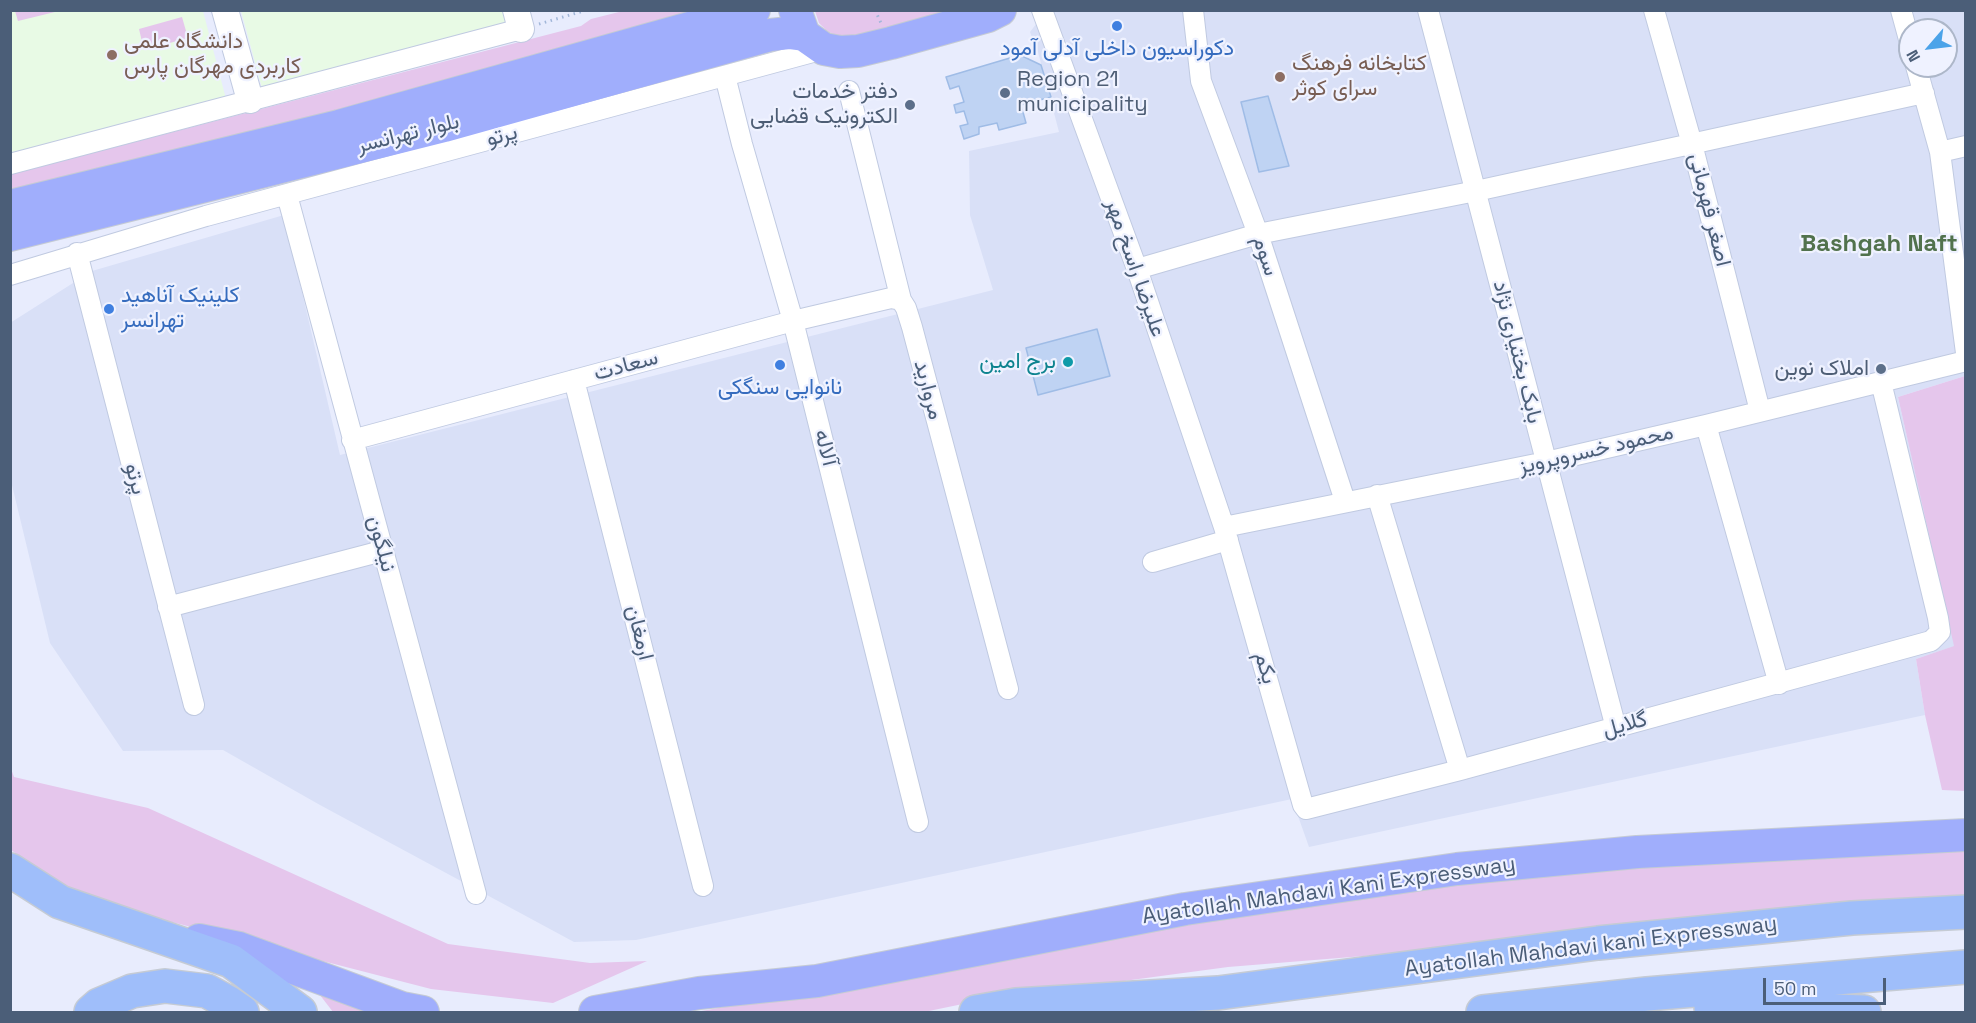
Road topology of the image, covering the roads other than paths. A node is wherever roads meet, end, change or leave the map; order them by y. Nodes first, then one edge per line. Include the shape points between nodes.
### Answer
1 (225, 10) edge
2 (754, 10) edge
3 (1000, 10) edge
4 (1042, 10) edge
5 (1193, 10) edge
6 (1428, 10) edge
7 (1654, 10) edge
8 (518, 20) edge
9 (807, 32) edge
10 (724, 76) junction
11 (1920, 78) edge
12 (849, 91) dead end
13 (1924, 93) junction
14 (250, 100) junction
15 (1692, 144) junction
16 (1965, 146) edge
17 (1940, 152) junction
18 (10, 164) edge
19 (1476, 191) junction
20 (287, 195) junction
21 (148, 201) junction
22 (10, 206) edge
23 (206, 216) junction
24 (1258, 234) junction
25 (10, 235) edge
26 (77, 253) junction
27 (1137, 269) junction
28 (10, 274) edge
29 (901, 300) junction
30 (793, 321) junction
31 (1965, 353) edge
32 (1965, 361) edge
33 (574, 380) junction
34 (1881, 382) junction
35 (1760, 411) junction
36 (1706, 425) junction
37 (352, 440) junction
38 (1546, 462) junction
39 (1377, 495) junction
40 (1345, 501) junction
41 (1226, 533) junction
42 (382, 551) junction
43 (1154, 562) dead end
44 (168, 607) junction
45 (1779, 684) junction
46 (1008, 689) dead end
47 (194, 705) dead end
48 (1616, 728) junction
49 (1460, 770) junction
50 (1306, 809) joint
51 (918, 822) dead end
52 (1965, 835) edge
53 (10, 870) edge
54 (703, 886) dead end
55 (476, 894) dead end
56 (1965, 912) edge
57 (135, 928) junction
58 (1965, 967) edge
59 (1218, 993) junction
60 (1647, 994) junction
61 (91, 1012) edge
62 (242, 1012) edge
63 (300, 1012) edge
64 (423, 1012) edge
65 (595, 1012) edge
66 (976, 1012) edge
67 (1138, 1012) edge
68 (1483, 1012) edge
69 (1864, 1012) edge

1 - 14 street
2 - 22 main road, بلوار تهرانسر via 339,126
3 - 9 main road, بلوار تهرانسر via 858,51 840,52
4 - 27 street, علیرضا راسخ مهر
5 - 24 street, سوم via 1201,81
6 - 19 street, بابک بختیاری نژاد
7 - 15 street, اصغر قهرمانی
8 - 14 street
9 - 10 street, پرتو
9 - 21 main road, بلوار تهرانسر via 770,35 444,126
10 - 20 street, پرتو
10 - 30 street, آلاله
11 - 13 street
12 - 29 street, مروارید
13 - 15 street
13 - 17 street
14 - 18 street
15 - 19 street
15 - 35 street, اصغر قهرمانی
16 - 17 street
17 - 31 street
19 - 24 street
19 - 38 street, بابک بختیاری نژاد
20 - 23 street, پرتو
20 - 37 street, نیلگون
21 - 23 street
21 - 25 main road, بلوار تهرانسر
23 - 26 street, پرتو
24 - 27 street
24 - 40 street, سوم
26 - 28 street, پرتو
26 - 44 street, پرتو
27 - 41 street, علیرضا راسخ مهر
29 - 30 street, سعادت via 891,298
29 - 46 street, مروارید via 912,327
30 - 33 street, سعادت
30 - 51 street, آلاله
32 - 34 street, محمود خسروپرویز
33 - 37 street, سعادت
33 - 54 street, ارمغان
34 - 35 street, محمود خسروپرویز
34 - 45 street, گلایل via 1940,633 1931,641
35 - 36 street, محمود خسروپرویز
36 - 38 street, محمود خسروپرویز
36 - 45 street
37 - 42 street, نیلگون
38 - 39 street, محمود خسروپرویز
38 - 48 street, بابک بختیاری نژاد
39 - 40 street, محمود خسروپرویز
39 - 49 street
40 - 41 street, محمود خسروپرویز
41 - 43 street, محمود خسروپرویز
41 - 50 street, یکم
42 - 44 street
42 - 55 street, نیلگون
44 - 47 street, پرتو
45 - 48 street, گلایل
48 - 49 street, گلایل
49 - 50 street, گلایل
52 - 65 main road, Ayatollah Mahdavi Kani Expressway via 1637,852 1457,869 1185,909 817,981 699,993
53 - 57 highway via 60,902
56 - 59 highway, Ayatollah Mahdavi kani Expressway via 1852,918 1598,944
57 - 63 highway via 231,961
57 - 64 main road via 239,948 402,1008
58 - 60 highway
59 - 66 highway via 1016,1005
59 - 67 highway
60 - 68 highway
60 - 69 highway via 1710,1006
61 - 62 highway via 132,991 165,986 207,991

